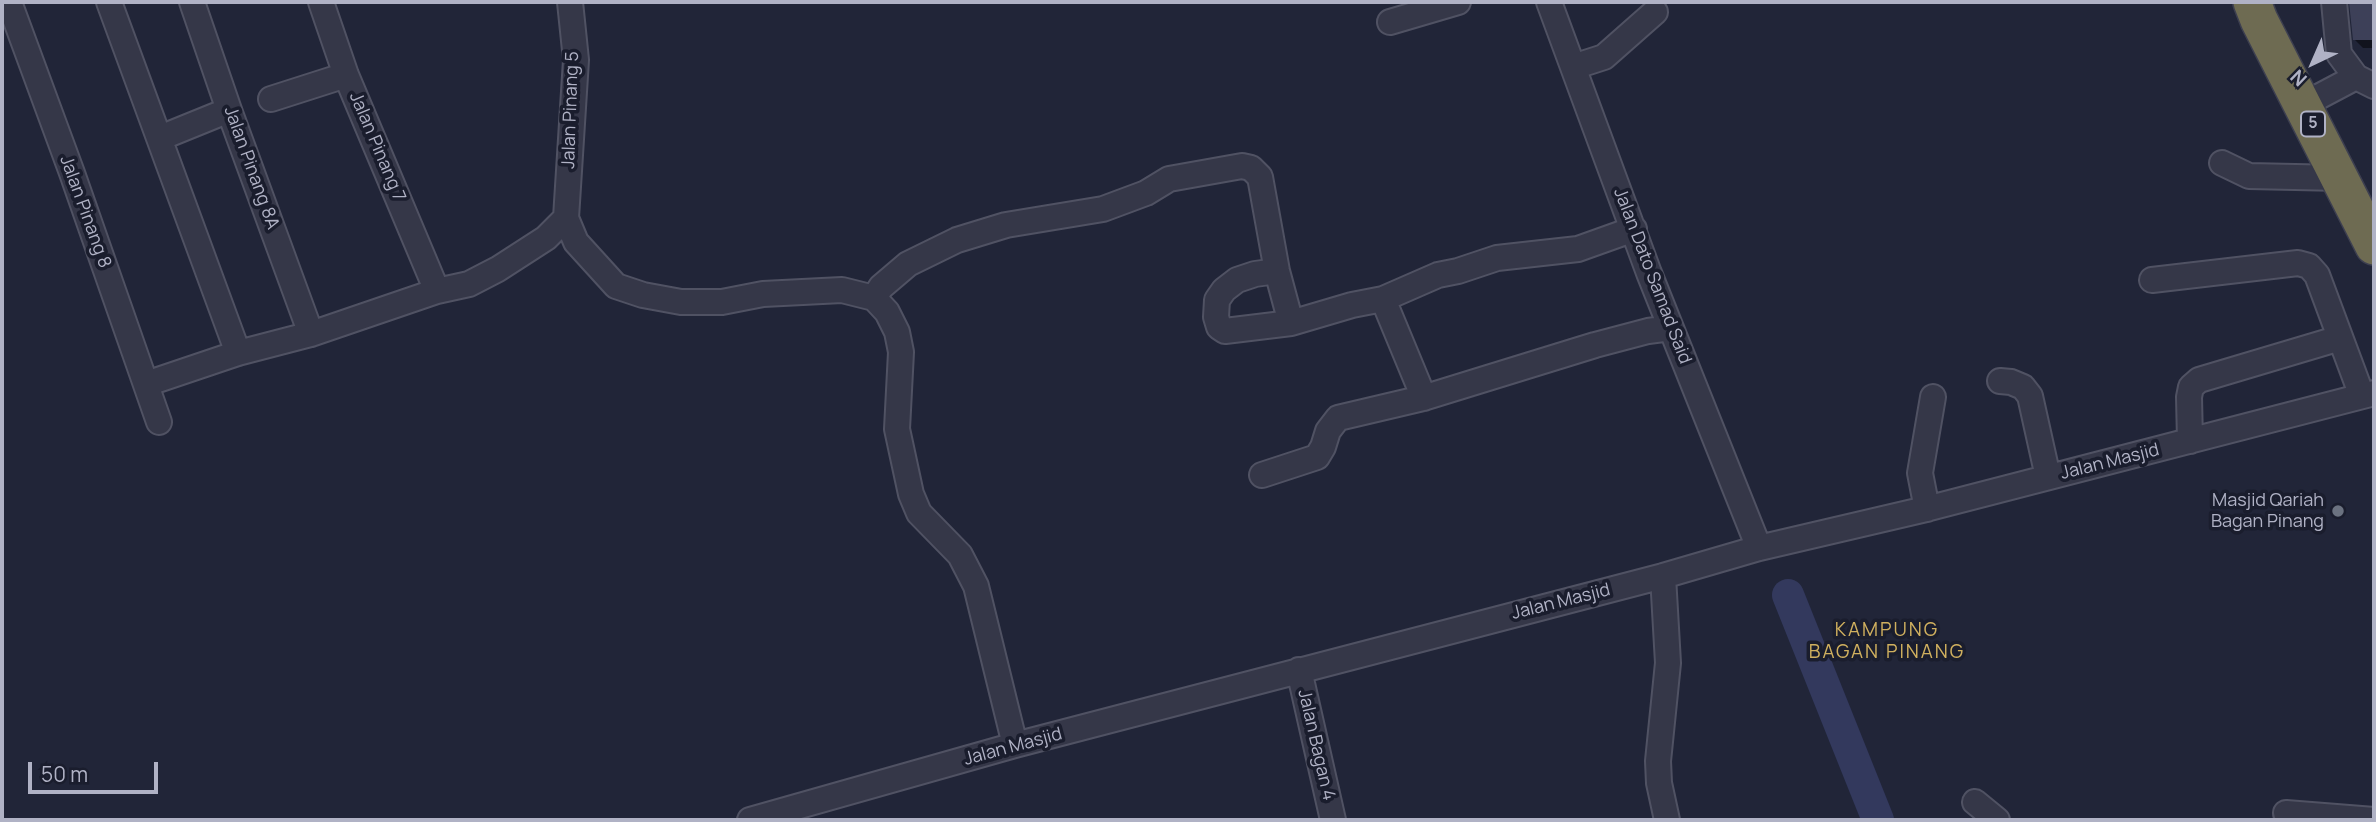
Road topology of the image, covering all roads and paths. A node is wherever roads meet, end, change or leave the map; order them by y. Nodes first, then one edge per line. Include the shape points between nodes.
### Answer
1 (9, 2) edge
2 (109, 2) edge
3 (192, 2) edge
4 (321, 2) edge
5 (570, 2) edge
6 (1458, 2) edge
7 (1549, 2) edge
8 (2252, 2) edge
9 (2334, 2) edge
10 (1655, 12) dead end
11 (1390, 22) dead end
12 (1590, 61) junction
13 (346, 75) junction
14 (2365, 82) edge
15 (271, 99) dead end
16 (2303, 105) junction
17 (229, 110) junction
18 (160, 138) junction
19 (2222, 163) dead end
20 (2341, 178) junction
21 (566, 218) junction
22 (1634, 229) junction
23 (2374, 246) edge
24 (1277, 271) junction
25 (2152, 280) dead end
26 (437, 291) junction
27 (874, 298) junction
28 (1383, 299) junction
29 (1291, 323) junction
30 (1671, 328) junction
31 (311, 334) junction
32 (2340, 338) junction
33 (238, 353) junction
34 (2000, 381) dead end
35 (146, 384) junction
36 (2368, 394) edge
37 (1933, 397) dead end
38 (1424, 398) junction
39 (159, 422) dead end
40 (2190, 441) junction
41 (1262, 475) dead end
42 (2048, 477) junction
43 (1927, 509) junction
44 (1759, 548) junction
45 (1664, 576) junction
46 (1299, 670) junction
47 (1015, 745) junction
48 (1975, 802) dead end
49 (820, 811) edge
50 (2286, 813) dead end
51 (750, 820) edge
52 (1333, 820) edge
53 (1667, 820) edge
54 (1997, 820) edge
55 (2374, 820) edge

1 - 35 street, Jalan Pinang 8
2 - 18 street
3 - 17 street, Jalan Pinang 8A
4 - 13 street, Jalan Pinang 7
5 - 21 street, Jalan Pinang 5 via 576,60
6 - 11 street
7 - 12 street, Jalan Dato Samad Said
8 - 16 highway, 5
9 - 14 street via 2339,54
10 - 12 street
12 - 22 street, Jalan Dato Samad Said
13 - 15 street
13 - 26 street, Jalan Pinang 7
14 - 16 street
16 - 20 highway, 5
17 - 18 street
17 - 31 street, Jalan Pinang 8A
18 - 33 street
19 - 20 street via 2249,176
20 - 23 highway, 5
21 - 26 street via 546,238 498,269 469,284
21 - 27 street via 576,242 616,286 642,295 681,302 722,302 763,294 842,290
22 - 28 street via 1578,249 1497,258 1437,275
22 - 30 street, Jalan Dato Samad Said
24 - 27 street via 1260,177 1242,166 1169,179 1103,209 1006,225 957,240 908,264
24 - 29 street
24 - 29 street via 1237,280 1217,300 1216,317 1225,331
25 - 32 street via 2304,263 2317,275
26 - 31 street
27 - 47 street via 897,332 901,352 897,429 911,494 919,513 960,555 976,586
28 - 29 street
28 - 38 street
30 - 38 street via 1595,345
30 - 44 street, Jalan Dato Samad Said
31 - 33 street
32 - 36 street
32 - 40 street via 2199,380 2189,397
33 - 35 street
34 - 42 street via 2023,387 2030,396
35 - 39 street, Jalan Pinang 8
36 - 40 street, Jalan Masjid
37 - 43 street via 1920,473
38 - 41 street via 1338,418 1317,457
40 - 42 street, Jalan Masjid
42 - 43 street, Jalan Masjid
43 - 44 street, Jalan Masjid
44 - 45 street, Jalan Masjid
45 - 46 street, Jalan Masjid
45 - 53 street via 1668,663 1658,761
46 - 47 street, Jalan Masjid
46 - 52 street, Jalan Bagan 4
47 - 49 street, Jalan Masjid
48 - 54 street
49 - 51 street, Jalan Masjid
50 - 55 street

